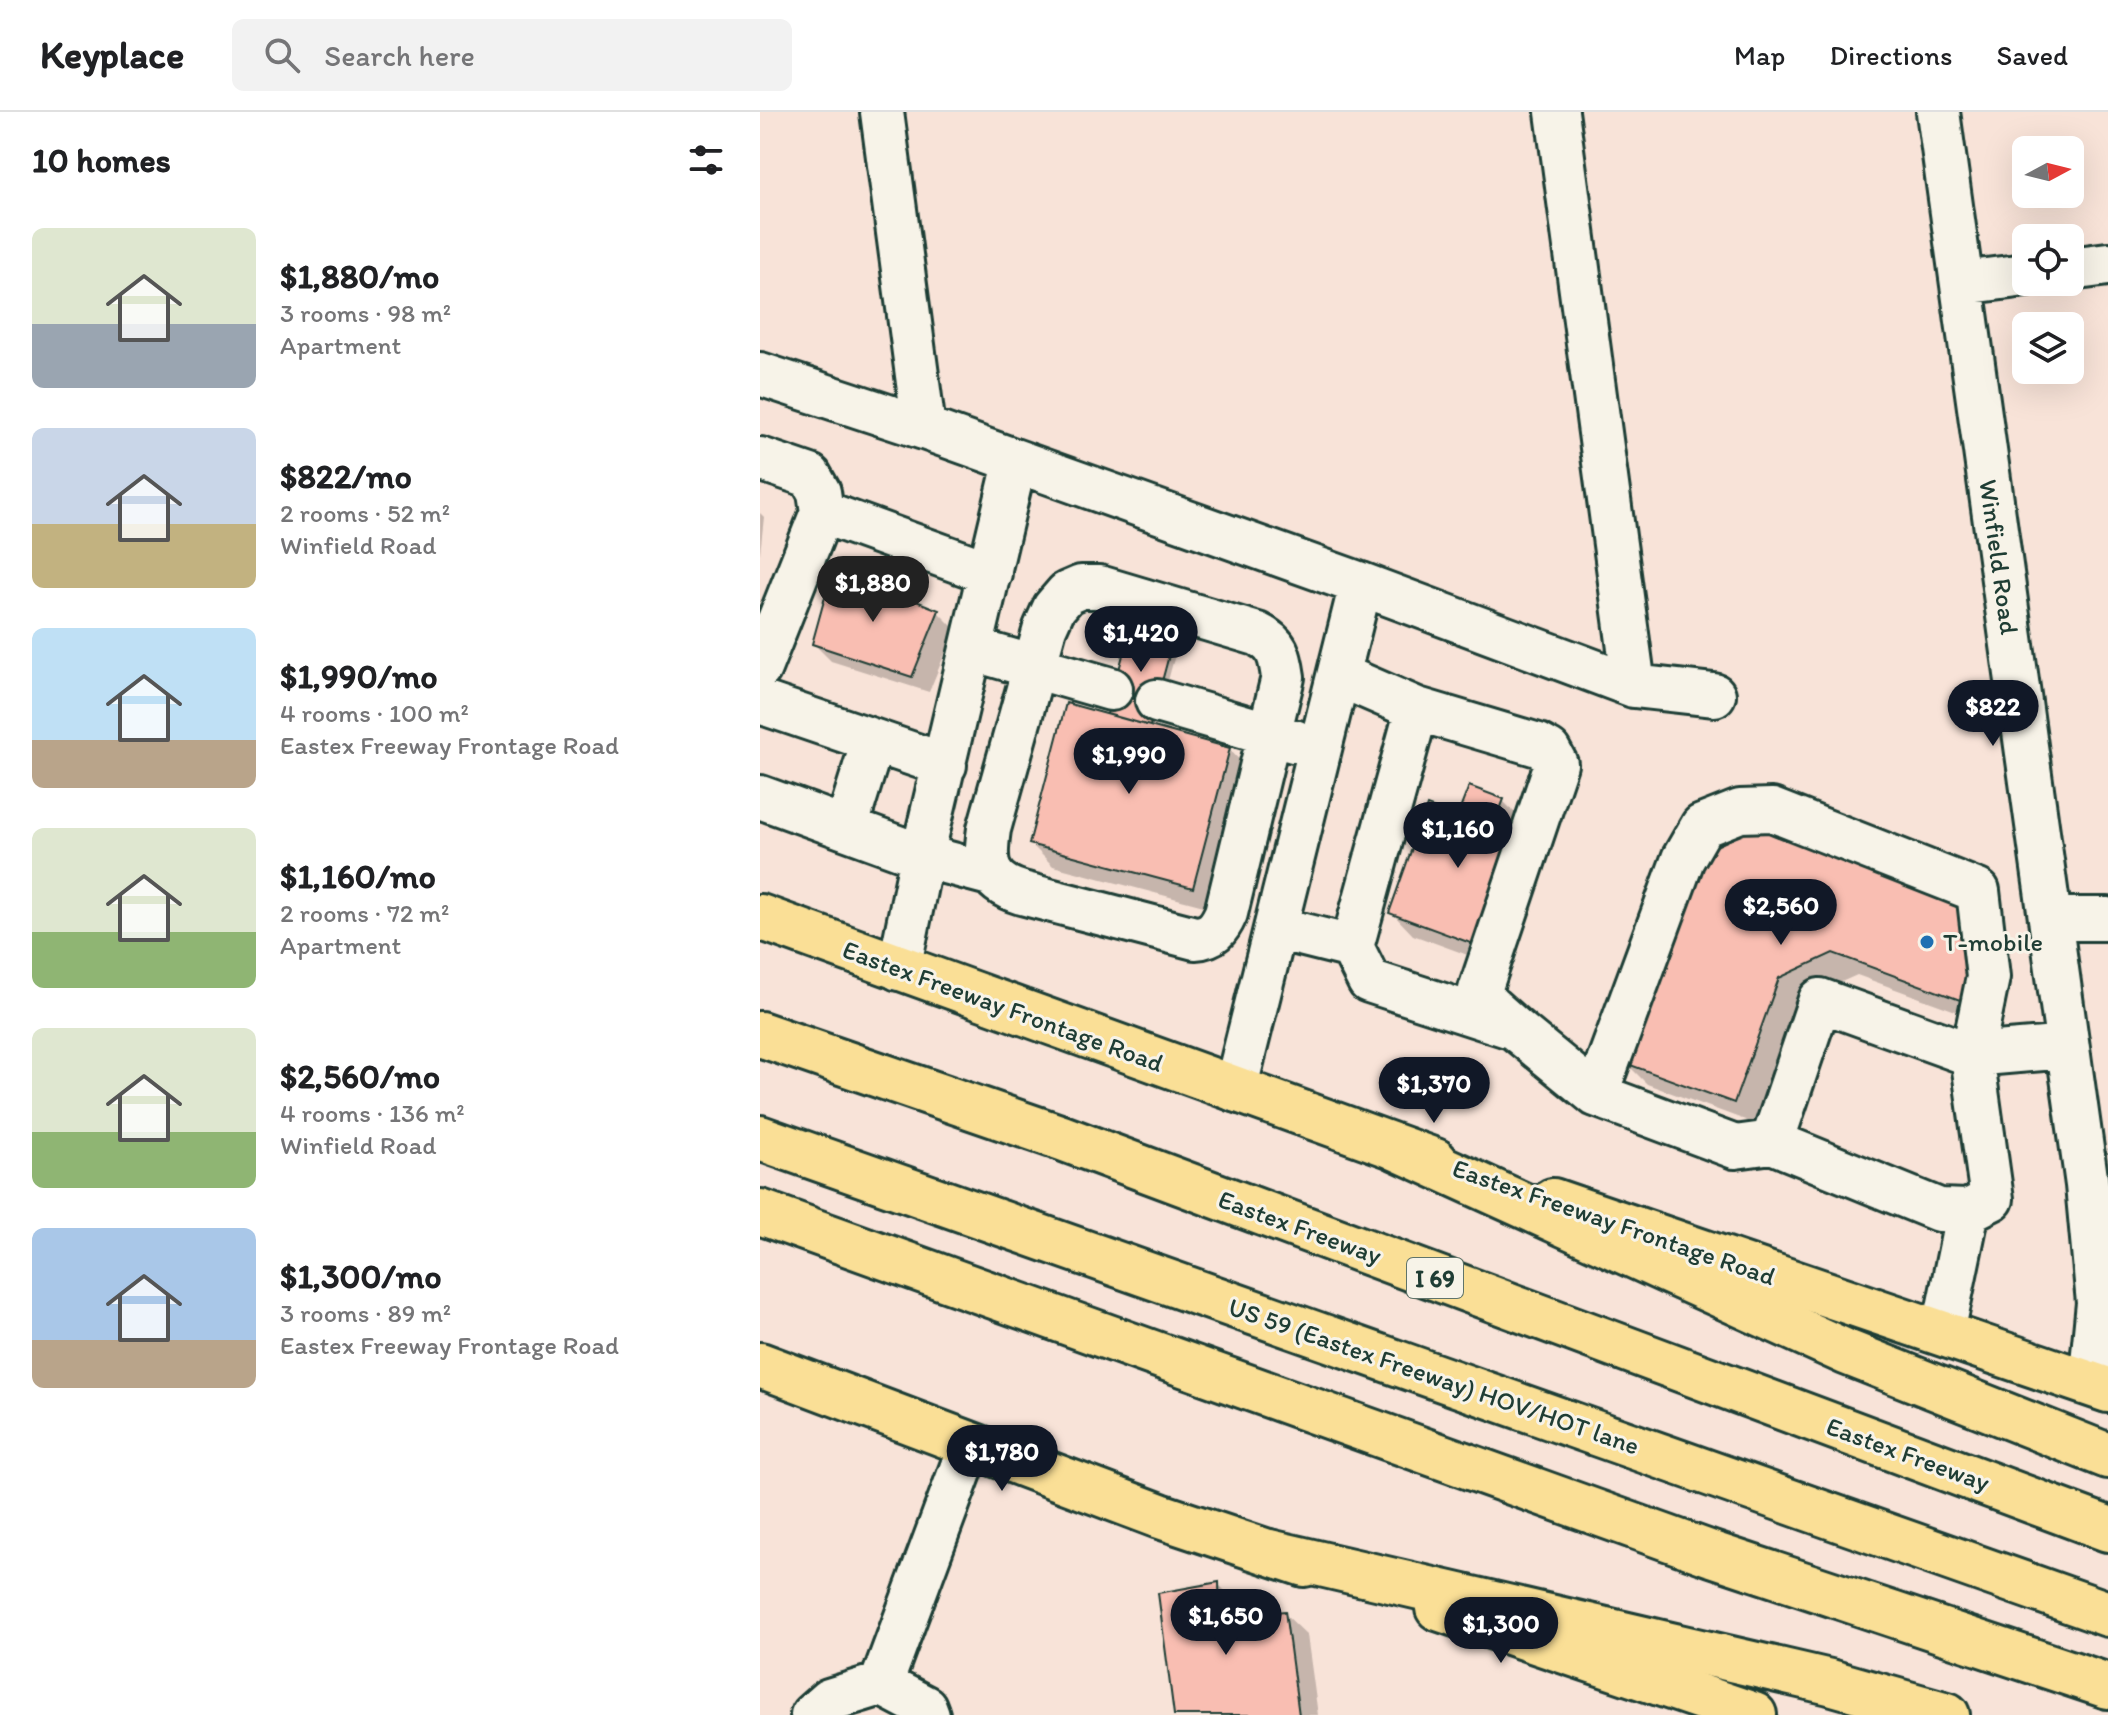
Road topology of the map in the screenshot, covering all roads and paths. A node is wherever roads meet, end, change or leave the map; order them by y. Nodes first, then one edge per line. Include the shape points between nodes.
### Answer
1 (882, 112) edge
2 (1557, 112) edge
3 (1938, 112) edge
4 (2108, 264) edge
5 (2084, 267) edge
6 (2012, 277) edge
7 (1962, 283) junction
8 (760, 374) edge
9 (924, 428) junction
10 (760, 459) edge
11 (1015, 463) junction
12 (822, 512) junction
13 (990, 573) junction
14 (1361, 584) junction
15 (972, 649) junction
16 (1033, 666) junction
17 (760, 668) edge
18 (1341, 676) junction
19 (1634, 686) junction
20 (1111, 689) dead end
21 (1714, 695) dead end
22 (1157, 701) dead end
23 (760, 702) edge
24 (1417, 709) junction
25 (1268, 734) junction
26 (873, 741) junction
27 (1322, 748) junction
28 (945, 765) junction
29 (760, 797) edge
30 (846, 828) junction
31 (922, 856) junction
32 (990, 874) junction
33 (760, 917) edge
34 (2050, 919) junction
35 (2108, 919) edge
36 (1208, 937) junction
37 (1273, 942) junction
38 (1352, 947) junction
39 (899, 969) junction
40 (1514, 1028) junction
41 (760, 1034) edge
42 (2067, 1047) junction
43 (1972, 1055) junction
44 (1235, 1090) junction
45 (1596, 1095) junction
46 (760, 1138) edge
47 (1772, 1142) junction
48 (1397, 1148) junction
49 (2097, 1172) edge
50 (1968, 1211) junction
51 (760, 1212) edge
52 (1943, 1333) junction
53 (760, 1365) edge
54 (2099, 1386) edge
55 (970, 1445) junction
56 (2108, 1456) edge
57 (2108, 1529) edge
58 (1269, 1552) junction
59 (2108, 1614) edge
60 (881, 1684) junction
61 (2108, 1686) edge
62 (812, 1715) edge
63 (928, 1715) edge
64 (1754, 1715) edge
65 (1947, 1715) edge

1 - 9 street
2 - 19 street
3 - 7 street, Winfield Road
4 - 5 street
6 - 7 street
7 - 34 street, Winfield Road
8 - 9 street
9 - 11 street
10 - 12 street via 810,476
11 - 13 street
11 - 14 street
12 - 13 street
12 - 17 street
13 - 15 street
14 - 18 street
14 - 19 street
15 - 16 street
15 - 28 street
16 - 20 street
16 - 25 street via 1054,608 1067,593 1099,587 1272,641 1283,677
16 - 32 street via 989,829 985,854
18 - 24 street
18 - 27 street
19 - 21 street
22 - 25 street
23 - 26 street
24 - 38 street
24 - 40 street via 1538,745 1556,764 1480,990 1487,1004
25 - 27 street
25 - 36 street via 1226,913
26 - 28 street
26 - 30 street
27 - 37 street
28 - 31 street
29 - 30 street
30 - 31 street
31 - 32 street
31 - 39 street
32 - 36 street via 1004,888 1195,938
33 - 39 main road, Eastex Freeway Frontage Road
34 - 35 street
34 - 42 street, Winfield Road
36 - 37 street via 1218,947
37 - 38 street
37 - 44 street
38 - 40 street via 1369,981
39 - 44 main road, Eastex Freeway Frontage Road
40 - 45 street
41 - 57 main road, Eastex Freeway / I 69 via 1077,1144
42 - 43 street
42 - 49 street, Winfield Road
43 - 45 street via 1988,977 1978,891 1772,810 1740,811 1702,826 1683,859
43 - 47 street via 1820,1000
43 - 50 street via 1992,1199
44 - 48 main road, Eastex Freeway Frontage Road
45 - 47 street via 1735,1147
46 - 59 main road, US 59 (Eastex Freeway) HOV/HOT lane
47 - 50 street via 1939,1210
48 - 52 main road, Eastex Freeway Frontage Road
48 - 56 main road via 1846,1352
49 - 54 street, Winfield Road
50 - 52 street
51 - 61 main road via 1712,1554
52 - 54 main road, Eastex Freeway Frontage Road
53 - 55 main road
55 - 58 main road
55 - 60 street
58 - 64 main road
58 - 65 main road via 1830,1682
60 - 62 street via 829,1700
60 - 63 street via 925,1707

